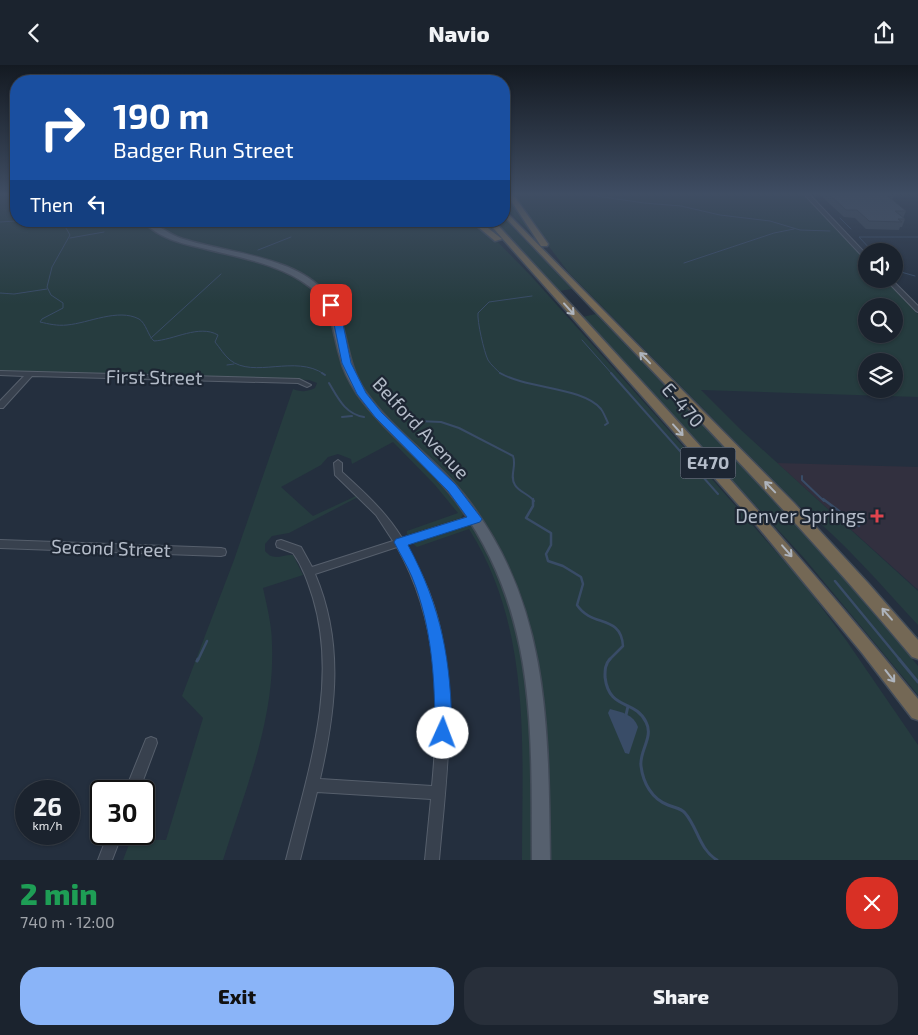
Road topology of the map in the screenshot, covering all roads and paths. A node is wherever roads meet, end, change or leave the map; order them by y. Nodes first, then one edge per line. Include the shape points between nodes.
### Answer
1 (157, 230) edge
2 (486, 230) edge
3 (498, 230) edge
4 (521, 230) edge
5 (533, 230) edge
6 (840, 230) edge
7 (858, 249) edge
8 (568, 279) junction
9 (897, 288) edge
10 (551, 289) junction
11 (918, 310) edge
12 (0, 373) edge
13 (30, 374) junction
14 (307, 385) dead end
15 (0, 406) edge
16 (338, 463) dead end
17 (476, 519) junction
18 (400, 542) junction
19 (0, 544) edge
20 (281, 544) dead end
21 (221, 552) dead end
22 (309, 571) junction
23 (918, 652) edge
24 (918, 712) edge
25 (150, 743) dead end
26 (136, 780) edge
27 (311, 785) junction
28 (438, 793) junction
29 (111, 845) edge
30 (105, 860) edge
31 (293, 860) edge
32 (432, 860) edge
33 (541, 860) edge

1 - 17 main road, Belford Avenue via 177,239 278,267 318,289 334,310 346,363 362,394 452,488
2 - 10 highway
3 - 10 highway, E-470 / E470
4 - 8 highway, E-470 / E470
5 - 8 highway
6 - 7 street
23 -> 8 highway, E-470 / E470 via 796,513
9 - 11 street
10 -> 24 highway, E-470 / E470 via 771,533
12 - 13 street, First Street
13 - 14 street, First Street via 299,381
13 - 15 street
16 - 18 street via 338,473 376,509
17 - 18 street
17 - 33 main road, Belford Avenue via 499,558 512,589 531,655 538,719
18 - 22 street
18 - 28 street via 427,598 440,653 444,715
19 - 21 street, Second Street
20 - 22 street via 297,550
22 - 27 street via 325,619 329,663 325,721
25 - 26 street
27 - 28 street
27 - 31 street
28 - 32 street
29 - 30 street

